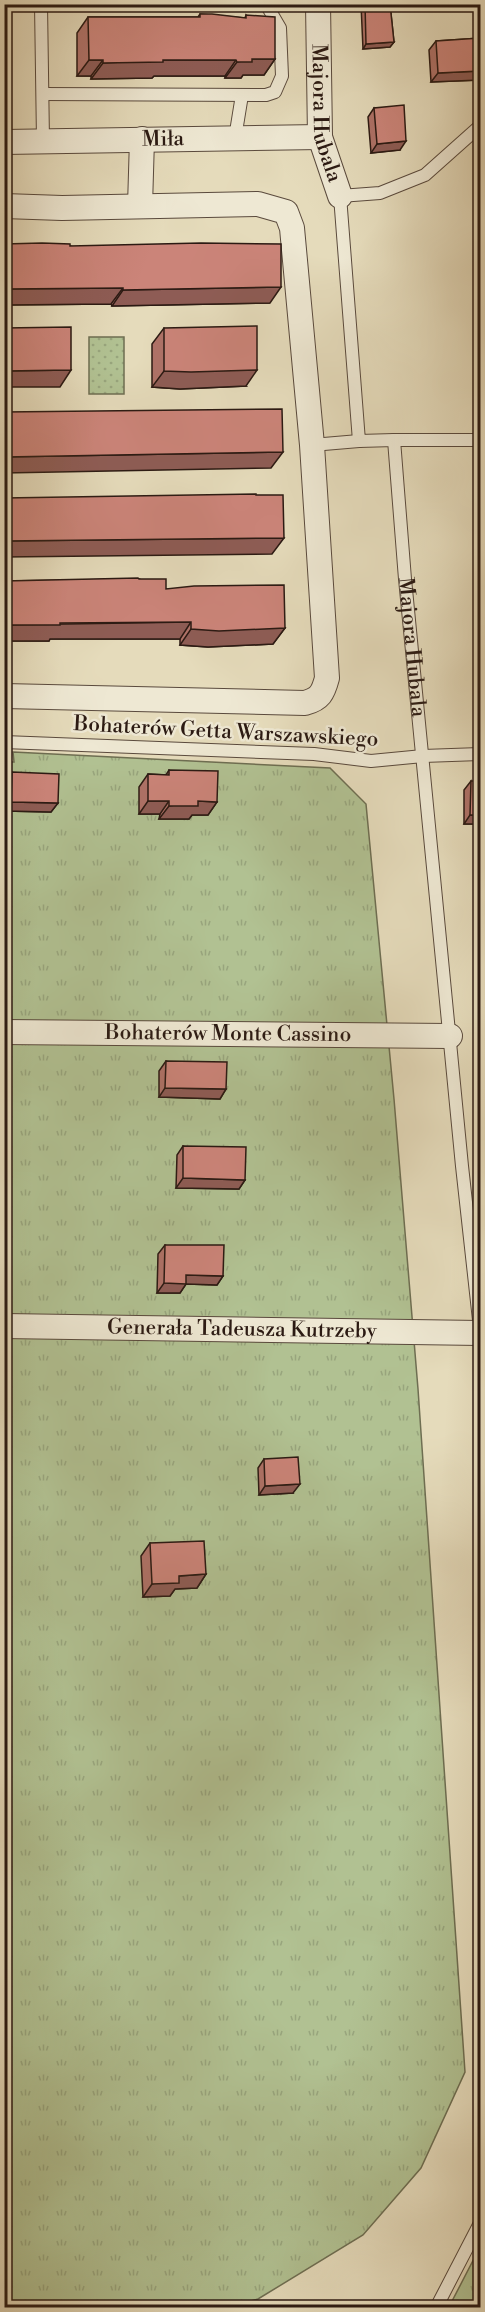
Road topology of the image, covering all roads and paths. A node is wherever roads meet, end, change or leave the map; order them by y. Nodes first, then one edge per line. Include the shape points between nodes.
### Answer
1 (41, 4) edge
2 (266, 4) edge
3 (318, 4) edge
4 (43, 94) junction
5 (242, 95) junction
6 (480, 126) edge
7 (320, 137) junction
8 (235, 138) junction
9 (142, 139) junction
10 (43, 141) junction
11 (4, 142) edge
12 (340, 196) junction
13 (4, 206) edge
14 (140, 206) junction
15 (394, 440) junction
16 (480, 440) edge
17 (359, 441) junction
18 (312, 445) junction
19 (4, 696) edge
20 (4, 742) edge
21 (480, 754) edge
22 (423, 756) junction
23 (4, 1032) edge
24 (450, 1036) junction
25 (4, 1326) edge
26 (480, 1331) edge
27 (480, 2223) edge
28 (436, 2307) edge

1 - 4 lane
2 - 5 lane via 280,28 282,76 275,92
3 - 7 street, Majora Hubala
4 - 5 lane
4 - 10 lane
5 - 8 lane
6 - 12 lane via 425,175 380,193
7 - 8 street, Miła
7 - 12 street, Majora Hubala
8 - 9 street, Miła
9 - 10 street, Miła
9 - 14 street
10 - 11 street, Miła
12 - 17 lane, Majora Hubala
13 - 14 street
14 - 18 street via 258,204 286,212 292,228
15 - 16 lane
15 - 17 lane
15 - 22 lane, Majora Hubala
17 - 18 lane
18 - 19 street via 327,678 316,700 305,703
20 - 22 lane, Bohaterów Getta Warszawskiego via 314,754 371,761
21 - 22 lane, Bohaterów Getta Warszawskiego
22 - 24 lane, Majora Hubala
23 - 24 street, Bohaterów Monte Cassino
24 - 26 lane, Majora Hubala
25 - 26 street, Generała Tadeusza Kutrzeby
27 - 28 lane

